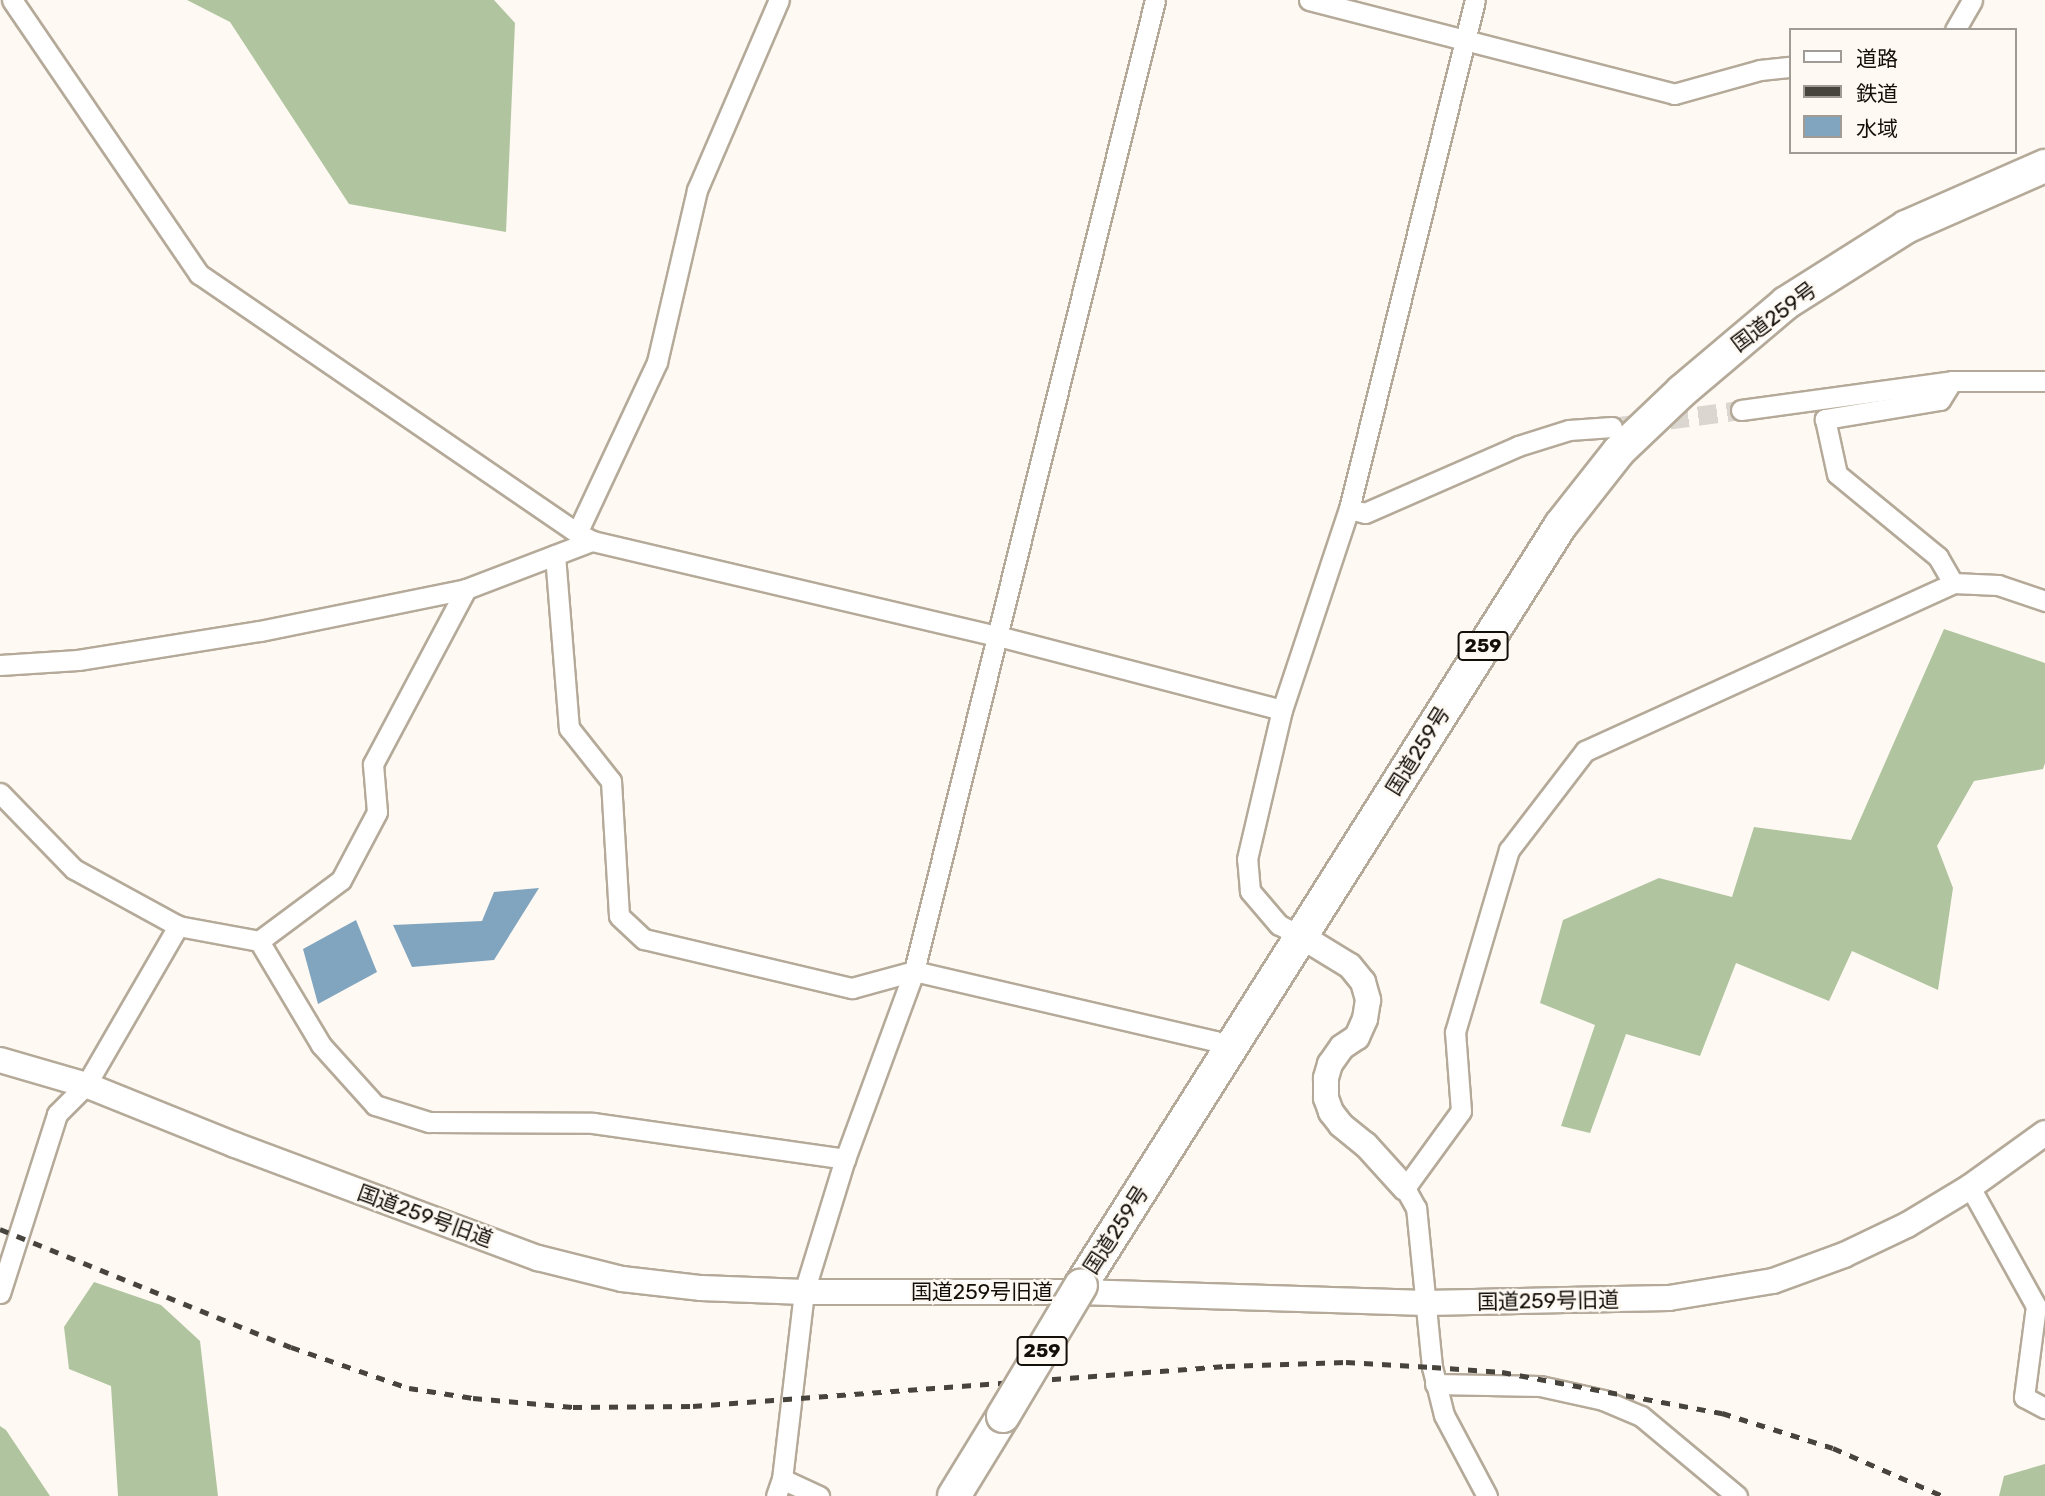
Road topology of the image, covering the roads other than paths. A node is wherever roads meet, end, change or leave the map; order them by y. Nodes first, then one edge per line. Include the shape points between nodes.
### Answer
1 (12, 0) edge
2 (779, 0) edge
3 (1156, 0) edge
4 (1309, 0) edge
5 (1475, 0) edge
6 (1972, 0) edge
7 (1956, 28) edge
8 (1465, 41) junction
9 (1790, 67) edge
10 (2045, 166) edge
11 (1952, 381) junction
12 (2045, 381) edge
13 (1741, 410) tunnel mouth
14 (1612, 426) tunnel mouth
15 (1349, 509) junction
16 (585, 537) junction
17 (555, 555) junction
18 (1953, 583) junction
19 (466, 589) junction
20 (2045, 601) edge
21 (998, 636) junction
22 (0, 665) edge
23 (1282, 710) junction
24 (0, 793) edge
25 (177, 926) junction
26 (1301, 936) junction
27 (259, 941) junction
28 (914, 971) junction
29 (1232, 1049) junction
30 (0, 1060) edge
31 (86, 1085) junction
32 (2045, 1133) edge
33 (845, 1159) junction
34 (1970, 1187) junction
35 (1405, 1188) junction
36 (5, 1263) edge
37 (0, 1293) edge
38 (804, 1293) junction
39 (1426, 1303) junction
40 (1436, 1384) junction
41 (2045, 1408) edge
42 (779, 1488) edge
43 (819, 1496) edge
44 (954, 1496) edge
45 (1488, 1496) edge
46 (1737, 1496) edge

1 - 16 street via 200,274
2 - 16 street via 697,190 657,362
3 - 21 street
4 - 8 street
5 - 8 street
6 - 7 street
8 - 9 street via 1674,94 1760,70
8 - 15 street
10 - 26 highway, 国道259号 / 259 via 1906,227 1786,303 1619,451 1560,526
11 - 12 street
11 - 13 street
11 - 18 street via 1940,400 1825,419 1837,474 1938,556
14 - 15 street via 1569,430 1365,513
15 - 23 street
16 - 17 street
16 - 21 street
17 - 19 street
17 - 28 street via 569,728 611,781 620,916 645,939 852,988
18 - 20 street via 1997,585
18 - 35 street via 1585,751 1509,850 1455,1032 1461,1111
19 - 22 street via 260,631 91,658
19 - 27 street via 373,764 377,813 341,880
21 - 23 street
21 - 28 street
23 - 26 street via 1247,859 1250,891 1279,925
24 - 25 street via 74,869
25 - 27 street
25 - 31 street
26 - 29 highway, 国道259号 / 259
26 - 35 street via 1350,966 1363,982 1368,1000 1365,1019 1357,1037 1342,1047 1330,1064 1326,1098 1341,1125
27 - 33 street via 321,1045 375,1105 429,1122 593,1123
28 - 29 street via 1215,1041
28 - 33 street
29 - 44 highway, 国道259号 / 259, bridge via 1081,1285
30 - 31 street, 国道259号旧道
31 - 36 street via 57,1114
31 - 38 street, 国道259号旧道 via 538,1258 622,1279
32 - 34 street, 国道259号旧道
33 - 38 street
34 - 39 street, 国道259号旧道 via 1907,1225 1773,1281 1669,1298
34 - 41 street via 2036,1306 2024,1397
35 - 39 street via 1416,1208
36 - 37 street
38 - 39 street, 国道259号旧道 via 1079,1293
38 - 42 street
39 - 40 street
40 - 45 street via 1444,1415
40 - 46 street via 1540,1386 1603,1400 1641,1416
42 - 43 street

